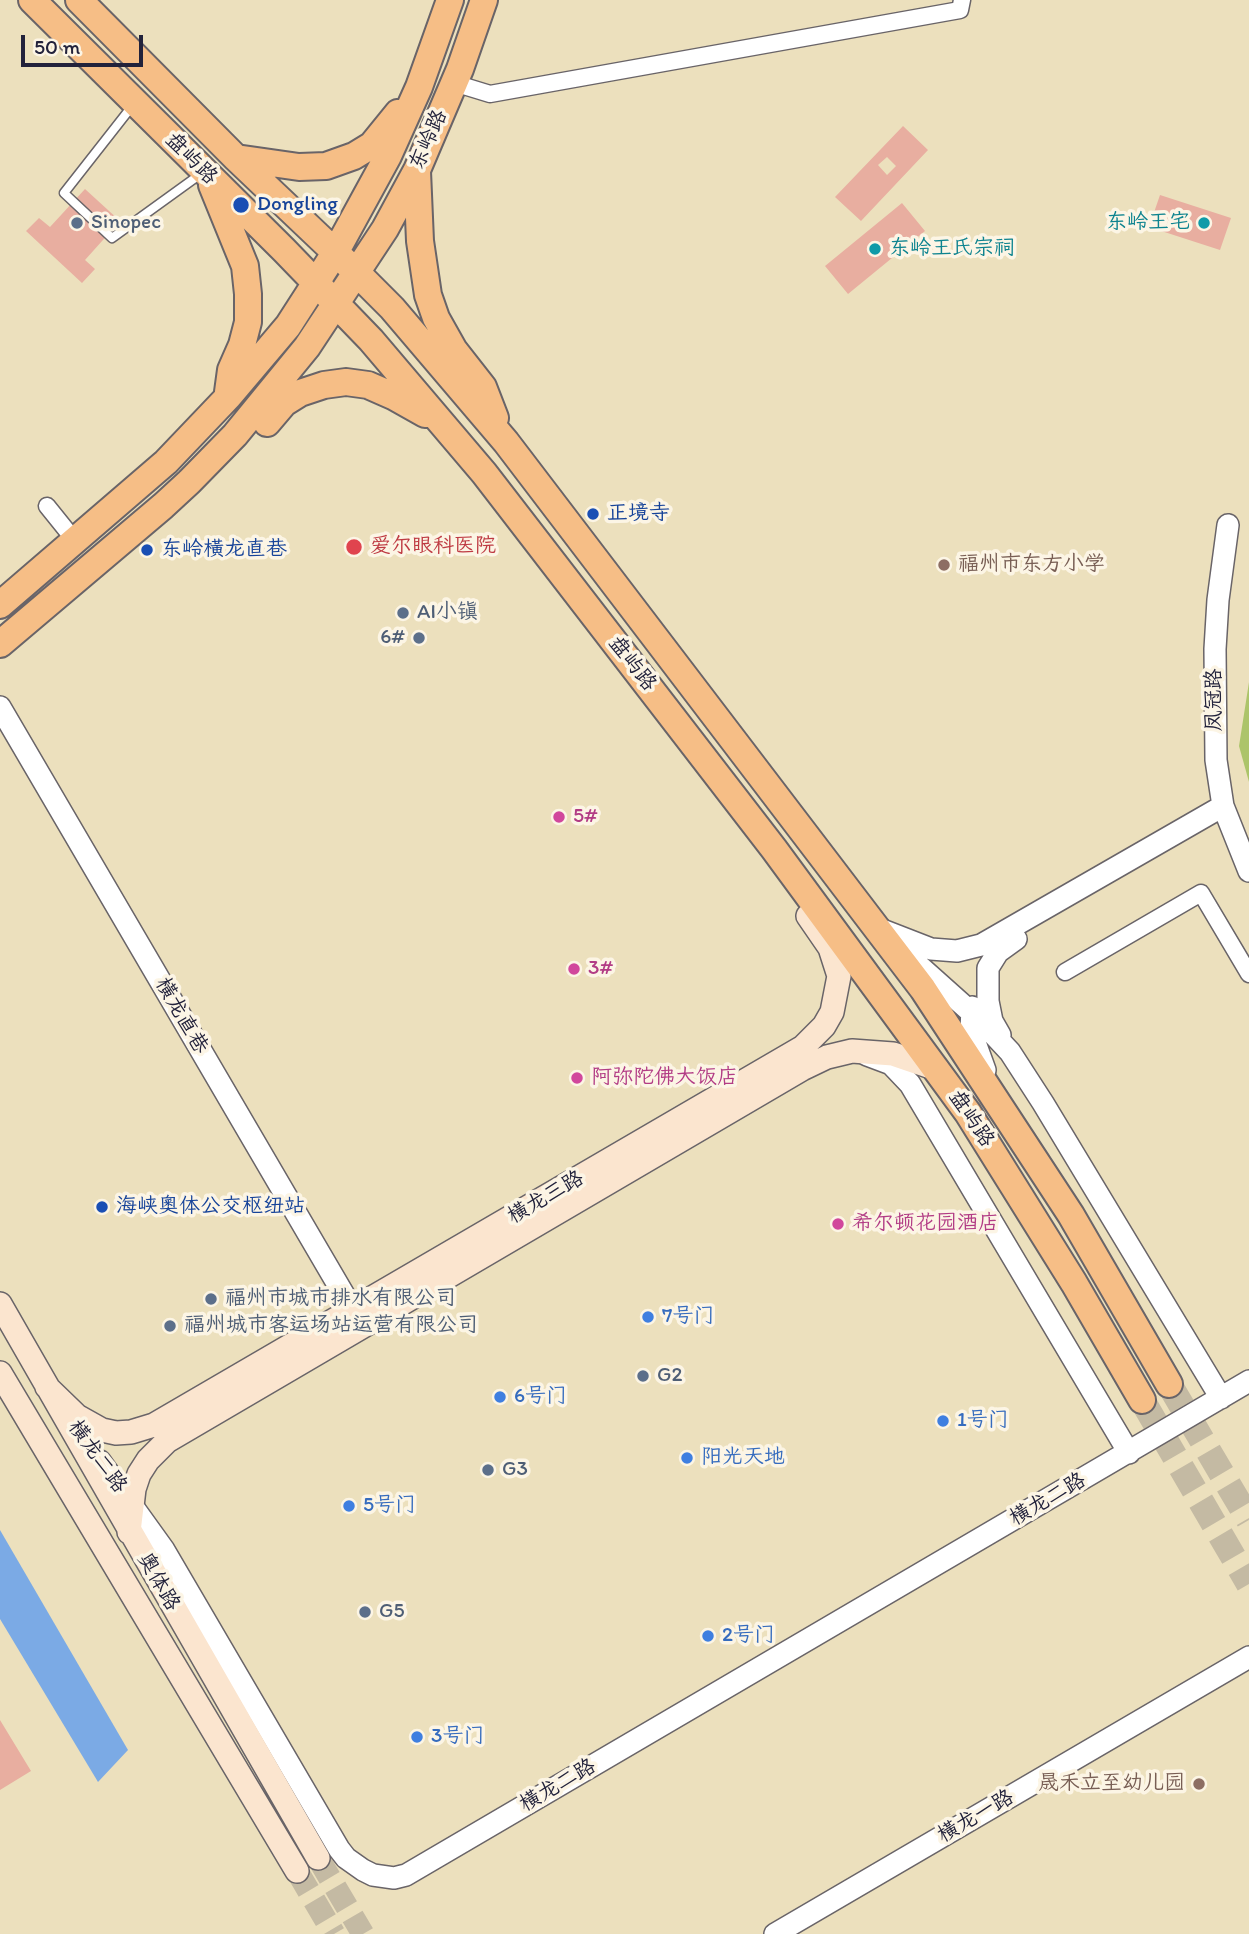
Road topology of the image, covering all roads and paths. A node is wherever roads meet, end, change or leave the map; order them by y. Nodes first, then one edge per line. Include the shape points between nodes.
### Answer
1 (32, 0) edge
2 (79, 0) edge
3 (450, 0) edge
4 (484, 0) edge
5 (962, 0) edge
6 (454, 83) junction
7 (419, 87) junction
8 (134, 103) junction
9 (236, 158) junction
10 (417, 170) junction
11 (206, 174) junction
12 (335, 253) junction
13 (358, 272) junction
14 (316, 283) junction
15 (336, 305) junction
16 (228, 397) junction
17 (444, 425) junction
18 (506, 442) junction
19 (210, 460) junction
20 (47, 506) dead end
21 (1228, 525) dead end
22 (76, 542) junction
23 (0, 605) edge
24 (0, 645) edge
25 (0, 707) edge
26 (741, 806) junction
27 (1224, 811) junction
28 (1249, 871) edge
29 (877, 928) junction
30 (988, 968) junction
31 (1065, 972) dead end
32 (1249, 974) edge
33 (971, 1012) junction
34 (852, 1051) junction
35 (1010, 1052) junction
36 (937, 1069) junction
37 (1004, 1110) junction
38 (0, 1304) edge
39 (358, 1318) junction
40 (0, 1373) edge
41 (1249, 1381) edge
42 (1169, 1384) tunnel mouth
43 (47, 1387) junction
44 (1221, 1398) junction
45 (1142, 1401) tunnel mouth
46 (1129, 1452) junction
47 (132, 1505) junction
48 (129, 1532) junction
49 (1249, 1657) edge
50 (318, 1858) tunnel mouth
51 (297, 1871) tunnel mouth
52 (775, 1934) edge

1 - 8 main road, 盘屿路
2 - 9 main road, 盘屿路
3 - 7 main road, 东岭路
4 - 6 main road, 东岭路
5 - 6 street via 960,10 490,94
6 - 10 main road, 东岭路
7 - 9 main road via 372,145 354,156 326,166 299,167
7 - 12 main road, 东岭路 via 368,197
8 - 11 main road, 盘屿路
8 - 11 lane via 64,193 112,238
9 - 12 main road, 盘屿路
10 - 13 main road, 东岭路
10 - 18 main road via 428,295 454,350 483,387
11 - 14 main road, 盘屿路
11 - 16 main road via 245,266 248,294 248,322 231,370
12 - 13 main road, 盘屿路
12 - 14 main road, 东岭路
13 - 15 main road, 东岭路
13 - 18 main road, 盘屿路
14 - 15 main road, 盘屿路
14 - 16 main road, 东岭路 via 288,326
15 - 17 main road, 盘屿路
15 - 19 main road, 东岭路 via 270,395
16 - 22 main road, 东岭路 via 166,462
17 - 19 main road via 368,385 324,385 284,403 255,436
17 - 26 main road, 盘屿路
18 - 29 main road, 盘屿路
19 - 24 main road
20 - 22 street
21 - 27 street, 凤冠路 via 1214,682 1216,760
22 - 23 main road, 东岭路
25 - 39 street, 横龙直巷
26 - 36 main road, 盘屿路
26 - 39 main road, 横龙三路 via 776,872 835,961 837,991 824,1026 803,1047
27 - 28 street, 凤冠路
27 - 29 street via 981,945 957,951 931,949
27 - 30 street via 1018,937 998,951
29 - 33 street
29 - 37 main road, 盘屿路
30 - 33 street
30 - 35 street via 990,1013
31 - 32 street via 1201,893
33 - 35 street
33 - 37 street via 973,1041
34 - 36 main road, 横龙三路 via 893,1054
34 - 39 main road, 横龙三路 via 802,1069
34 - 46 street via 891,1064 910,1084
35 - 44 street
36 - 45 main road, 盘屿路 via 1015,1186
37 - 42 main road, 盘屿路
38 - 43 main road, 奥体路
39 - 43 main road, 横龙三路 via 165,1420 131,1432 116,1433 89,1424
39 - 47 main road, 横龙三路 via 167,1441 139,1474
40 - 51 main road, 奥体路
41 - 44 street, 横龙二路
43 - 47 street, 横龙二路
43 - 48 main road, 奥体路
44 - 46 street, 横龙二路
46 - 47 street, 横龙二路 via 394,1878 363,1870 339,1849 164,1550
47 - 48 main road, 横龙三路
48 - 50 main road, 奥体路
49 - 52 street, 横龙一路

